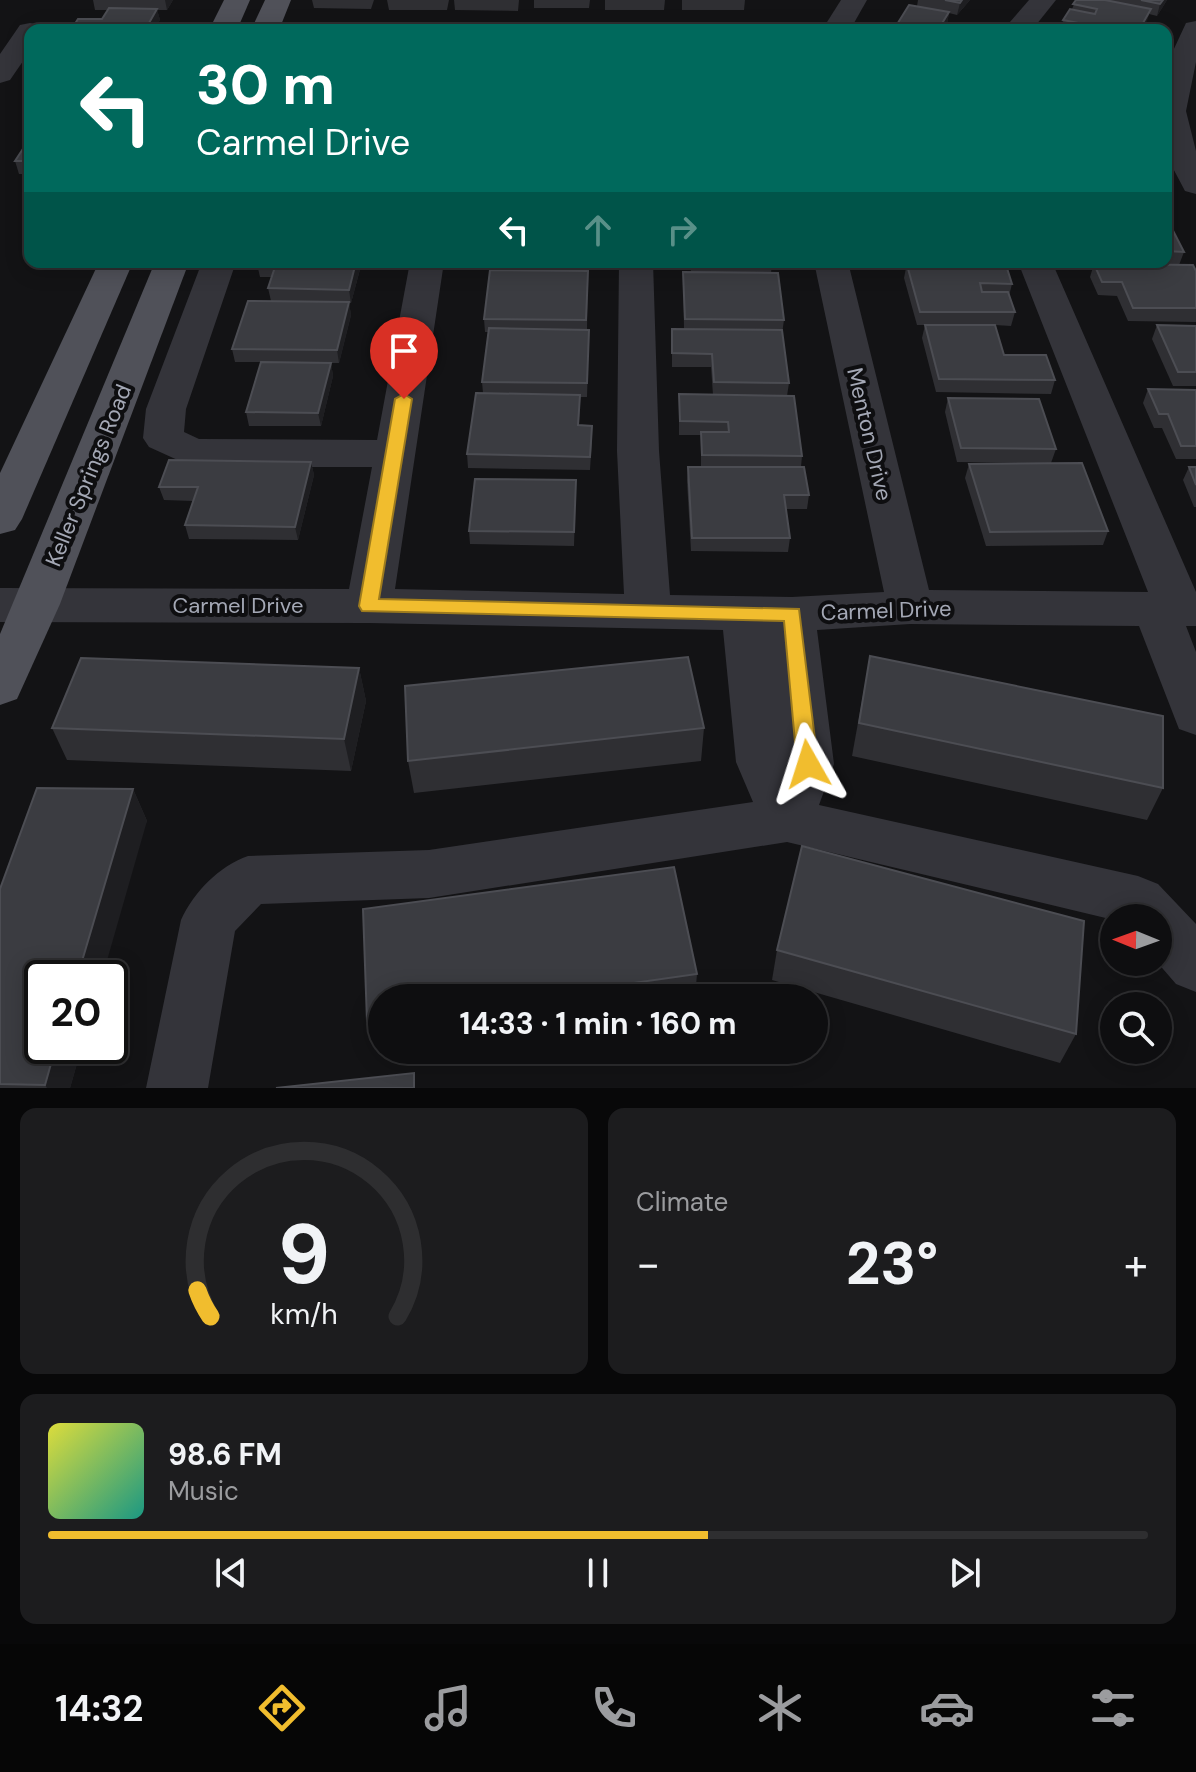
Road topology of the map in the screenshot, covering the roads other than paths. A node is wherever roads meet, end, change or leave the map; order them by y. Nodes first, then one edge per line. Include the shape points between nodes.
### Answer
1 (237, 0) edge
2 (278, 0) edge
3 (854, 0) edge
4 (1043, 0) edge
5 (226, 24) edge
6 (268, 24) edge
7 (840, 24) edge
8 (1022, 24) edge
9 (1196, 29) edge
10 (24, 40) edge
11 (0, 74) edge
12 (1172, 108) edge
13 (1172, 123) edge
14 (1196, 184) edge
15 (113, 268) edge
16 (169, 268) edge
17 (217, 268) edge
18 (426, 268) edge
19 (636, 268) edge
20 (832, 268) edge
21 (1037, 268) edge
22 (394, 454) junction
23 (0, 519) edge
24 (18, 605) edge
25 (369, 606) junction
26 (910, 607) junction
27 (1176, 609) edge
28 (648, 611) junction
29 (744, 613) junction
30 (792, 614) junction
31 (0, 686) edge
32 (1196, 715) edge
33 (787, 820) junction
34 (1141, 904) edge
35 (1172, 938) edge
36 (1196, 965) edge
37 (177, 1088) edge

1 - 5 main road
2 - 6 main road
3 - 7 street
4 - 8 street
9 - 12 street
10 - 11 street
13 - 14 street
15 - 23 main road
16 - 24 main road, Keller Springs Road
17 - 22 street via 166,409 163,438 193,453
18 - 22 street
19 - 28 street via 638,451
20 - 26 street, Menton Drive
21 - 27 street
22 - 25 street
24 - 25 street, Carmel Drive
24 - 31 main road, Keller Springs Road
25 - 28 street, Carmel Drive
26 - 27 street, Carmel Drive
26 - 30 street, Carmel Drive
27 - 32 street
28 - 29 street, Carmel Drive
29 - 30 street, Carmel Drive
29 - 33 street via 762,762
30 - 33 street via 808,764
33 - 34 street
33 - 37 street via 429,874 248,880 209,920
35 - 36 street

